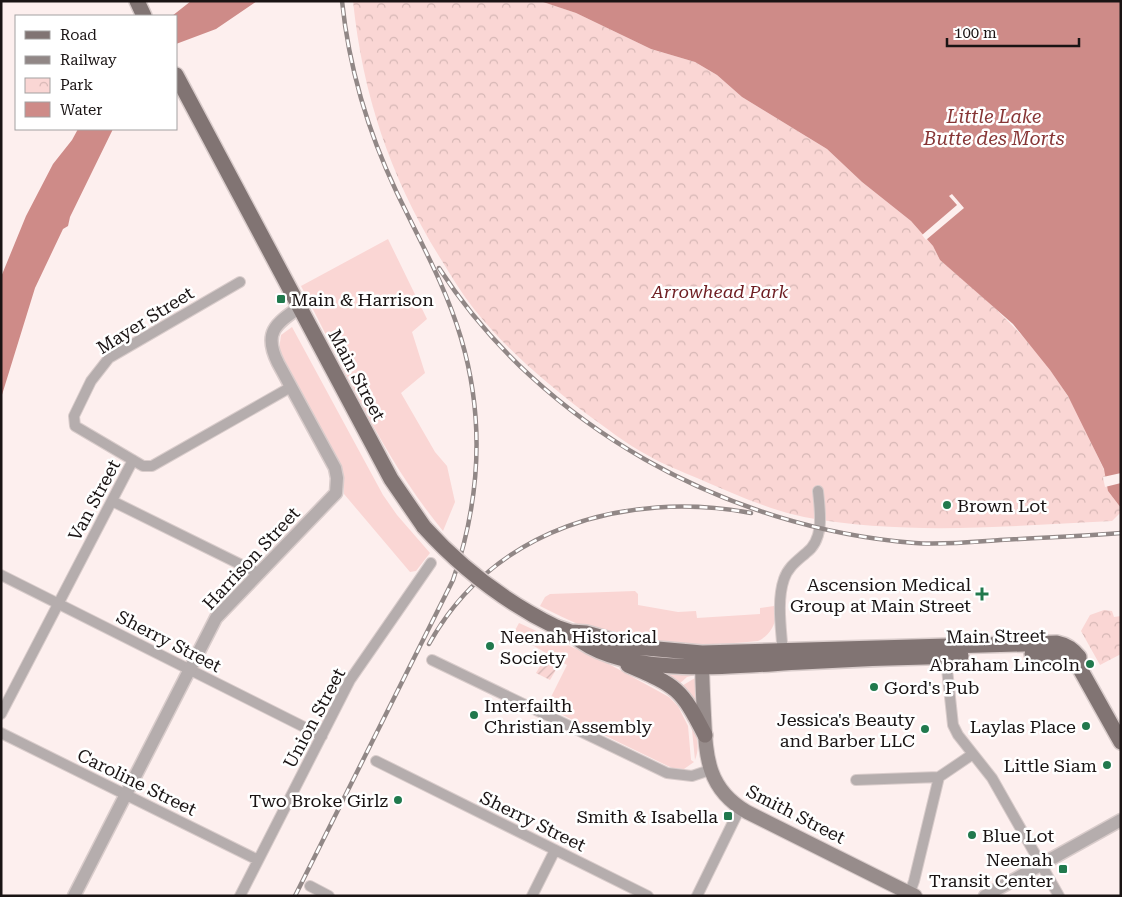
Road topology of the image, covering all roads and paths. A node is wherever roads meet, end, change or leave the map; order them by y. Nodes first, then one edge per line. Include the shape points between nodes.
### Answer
1 (136, 1) edge
2 (143, 15) edge
3 (178, 79) edge
4 (240, 282) dead end
5 (300, 308) junction
6 (291, 387) junction
7 (132, 460) junction
8 (818, 491) dead end
9 (112, 501) junction
10 (431, 563) dead end
11 (258, 573) junction
12 (1, 575) edge
13 (59, 604) junction
14 (571, 632) junction
15 (945, 651) junction
16 (612, 654) junction
17 (783, 656) junction
18 (432, 660) dead end
19 (702, 660) junction
20 (190, 669) junction
21 (1, 714) edge
22 (1, 733) edge
23 (705, 735) junction
24 (322, 736) junction
25 (1121, 742) edge
26 (973, 754) junction
27 (376, 761) dead end
28 (710, 770) junction
29 (939, 777) junction
30 (856, 780) dead end
31 (125, 794) junction
32 (740, 808) junction
33 (1121, 820) edge
34 (555, 850) junction
35 (258, 860) junction
36 (1042, 865) junction
37 (310, 886) dead end
38 (912, 894) edge
39 (74, 896) edge
40 (240, 896) edge
41 (328, 896) edge
42 (532, 896) edge
43 (648, 896) edge
44 (697, 896) edge
45 (985, 896) edge
46 (1059, 896) edge

1 - 2 main road
3 - 5 main road, Main Street
4 - 7 street, Mayer Street via 109,358 91,381 74,416 76,428
5 - 6 street, Harrison Street via 277,324 271,340 273,353
5 - 14 main road, Main Street, bridge via 392,479 424,527 454,559 487,586 513,604
6 - 7 street, Van Street via 152,466 143,466
6 - 11 street, Harrison Street via 335,468 338,486 332,498
7 - 9 street, Van Street
8 - 17 street via 820,522 816,539 807,553 790,568 781,589
9 - 11 street
9 - 13 street, Van Street
10 - 24 street, Union Street via 350,680
11 - 20 street, Harrison Street via 216,618
12 - 13 street, Sherry Street
13 - 20 street, Sherry Street
13 - 21 street, Van Street
14 - 16 main road, Main Street via 582,642
14 - 19 main road, Main Street
15 - 17 main road, Main Street
15 - 25 main road, Main Street via 1057,643 1067,646 1079,657 1078,667
15 - 26 street via 953,725
16 - 19 main road, Main Street via 660,664
16 - 23 main road via 676,689 688,702
17 - 19 main road, Main Street
18 - 28 street via 667,773 692,776
19 - 23 main road
20 - 24 street, Sherry Street
20 - 31 street, Harrison Street
22 - 31 street, Caroline Street
23 - 28 main road
24 - 35 street, Union Street
26 - 29 street
26 - 36 street via 992,778
27 - 34 street, Sherry Street
28 - 32 main road, Smith Street via 721,790
29 - 30 street
29 - 38 street
31 - 35 street, Caroline Street
31 - 39 street, Harrison Street
32 - 38 main road, Smith Street
32 - 44 street
33 - 36 street
34 - 42 street
34 - 43 street, Sherry Street
35 - 40 street, Union Street
36 - 45 street
36 - 46 street
37 - 41 street

